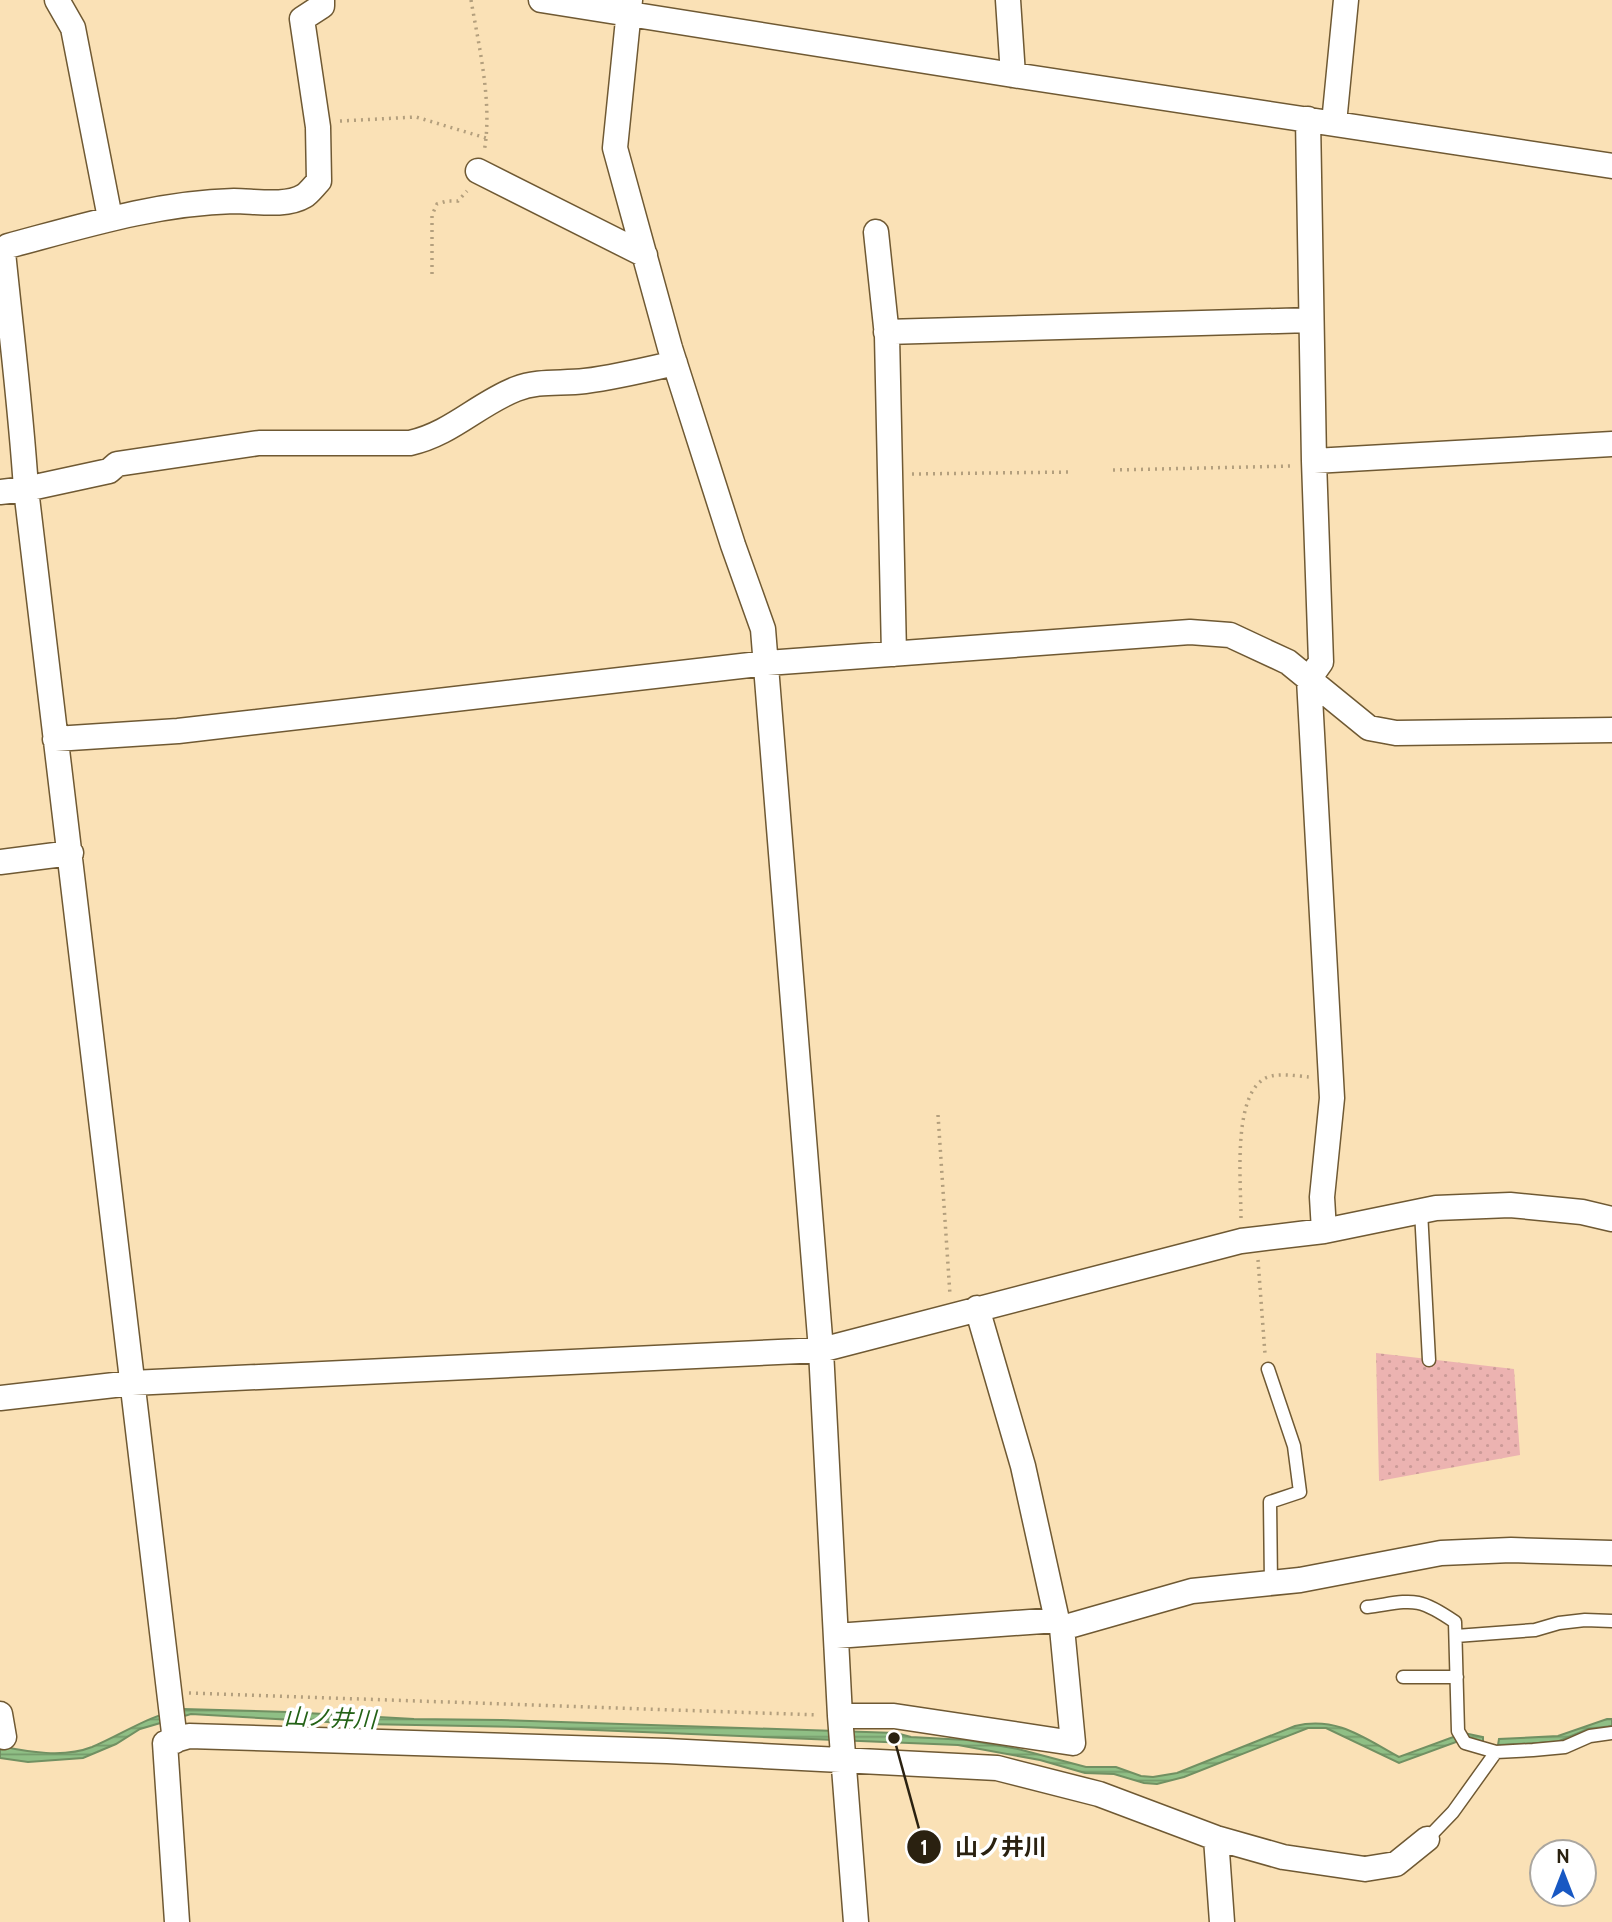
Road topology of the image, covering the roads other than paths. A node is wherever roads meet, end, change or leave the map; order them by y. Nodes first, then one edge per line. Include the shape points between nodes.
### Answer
1 (57, 0) edge
2 (322, 0) edge
3 (541, 0) edge
4 (1008, 0) edge
5 (1346, 0) edge
6 (629, 6) edge
7 (1013, 75) junction
8 (1308, 119) junction
9 (1334, 123) junction
10 (1612, 166) edge
11 (478, 171) road end
12 (110, 218) junction
13 (876, 232) dead end
14 (645, 255) junction
15 (1311, 320) junction
16 (886, 332) junction
17 (675, 363) junction
18 (1612, 444) edge
19 (1314, 463) junction
20 (26, 489) junction
21 (0, 492) edge
22 (894, 654) junction
23 (767, 663) junction
24 (1309, 679) junction
25 (1612, 730) edge
26 (55, 739) junction
27 (71, 853) junction
28 (0, 862) edge
29 (1421, 1211) junction
30 (1612, 1219) edge
31 (1324, 1231) junction
32 (977, 1308) junction
33 (821, 1350) junction
34 (1429, 1360) dead end
35 (1268, 1370) road end
36 (132, 1383) junction
37 (0, 1398) edge
38 (1612, 1553) edge
39 (1271, 1583) junction
40 (1367, 1607) dead end
41 (1612, 1620) edge
42 (1060, 1624) junction
43 (836, 1636) junction
44 (1456, 1636) junction
45 (1403, 1676) dead end
46 (1457, 1676) junction
47 (840, 1716) junction
48 (1612, 1733) edge
49 (175, 1741) junction
50 (1496, 1752) junction
51 (844, 1759) junction
52 (1216, 1838) junction
53 (1427, 1839) joint
54 (177, 1922) edge
55 (856, 1922) edge
56 (1222, 1922) edge

1 - 12 street via 72,28
2 - 12 street via 322,6 302,19 318,127 319,181 303,197 278,202 167,206
3 - 6 street
4 - 7 street
5 - 9 street
6 - 7 street
6 - 14 street via 615,148
7 - 8 street
8 - 9 street
8 - 15 street
9 - 10 street
11 - 14 street
12 - 20 street via 8,246 3,252 22,410
13 - 16 street
14 - 17 street
15 - 16 street
15 - 19 street
16 - 22 street
17 - 20 street via 581,382 538,382 513,390 428,439 410,443 259,443 117,464 109,471
17 - 23 street via 763,629
18 - 19 street
19 - 24 street via 1321,662
20 - 21 street
20 - 26 street
22 - 23 street
22 - 24 street via 1190,632 1230,635 1288,662
23 - 26 street via 178,731
23 - 33 street
24 - 25 street via 1369,728 1396,733
24 - 31 street via 1332,1098 1322,1197
26 - 27 street
27 - 28 street
27 - 36 street
29 - 30 street via 1510,1205
29 - 31 street
29 - 34 lane
31 - 32 street via 1249,1240
32 - 33 street
32 - 42 street via 1023,1466
33 - 36 street
33 - 43 street
35 - 39 lane via 1294,1446 1300,1492 1270,1502
36 - 37 street
36 - 49 street
38 - 39 street via 1441,1553
39 - 42 street via 1192,1591
40 - 44 lane via 1414,1600 1455,1622
41 - 44 lane
42 - 43 street
42 - 47 street via 1073,1743 894,1716
43 - 47 street
44 - 46 lane
45 - 46 lane
46 - 50 lane via 1458,1731 1465,1743
47 - 51 street
48 - 50 lane via 1565,1747
49 - 51 street via 189,1736
49 - 54 street via 165,1743
50 - 53 lane via 1453,1812
51 - 52 street via 998,1768 1099,1794
51 - 55 street
52 - 53 street via 1283,1857 1366,1869 1396,1864
52 - 56 street

